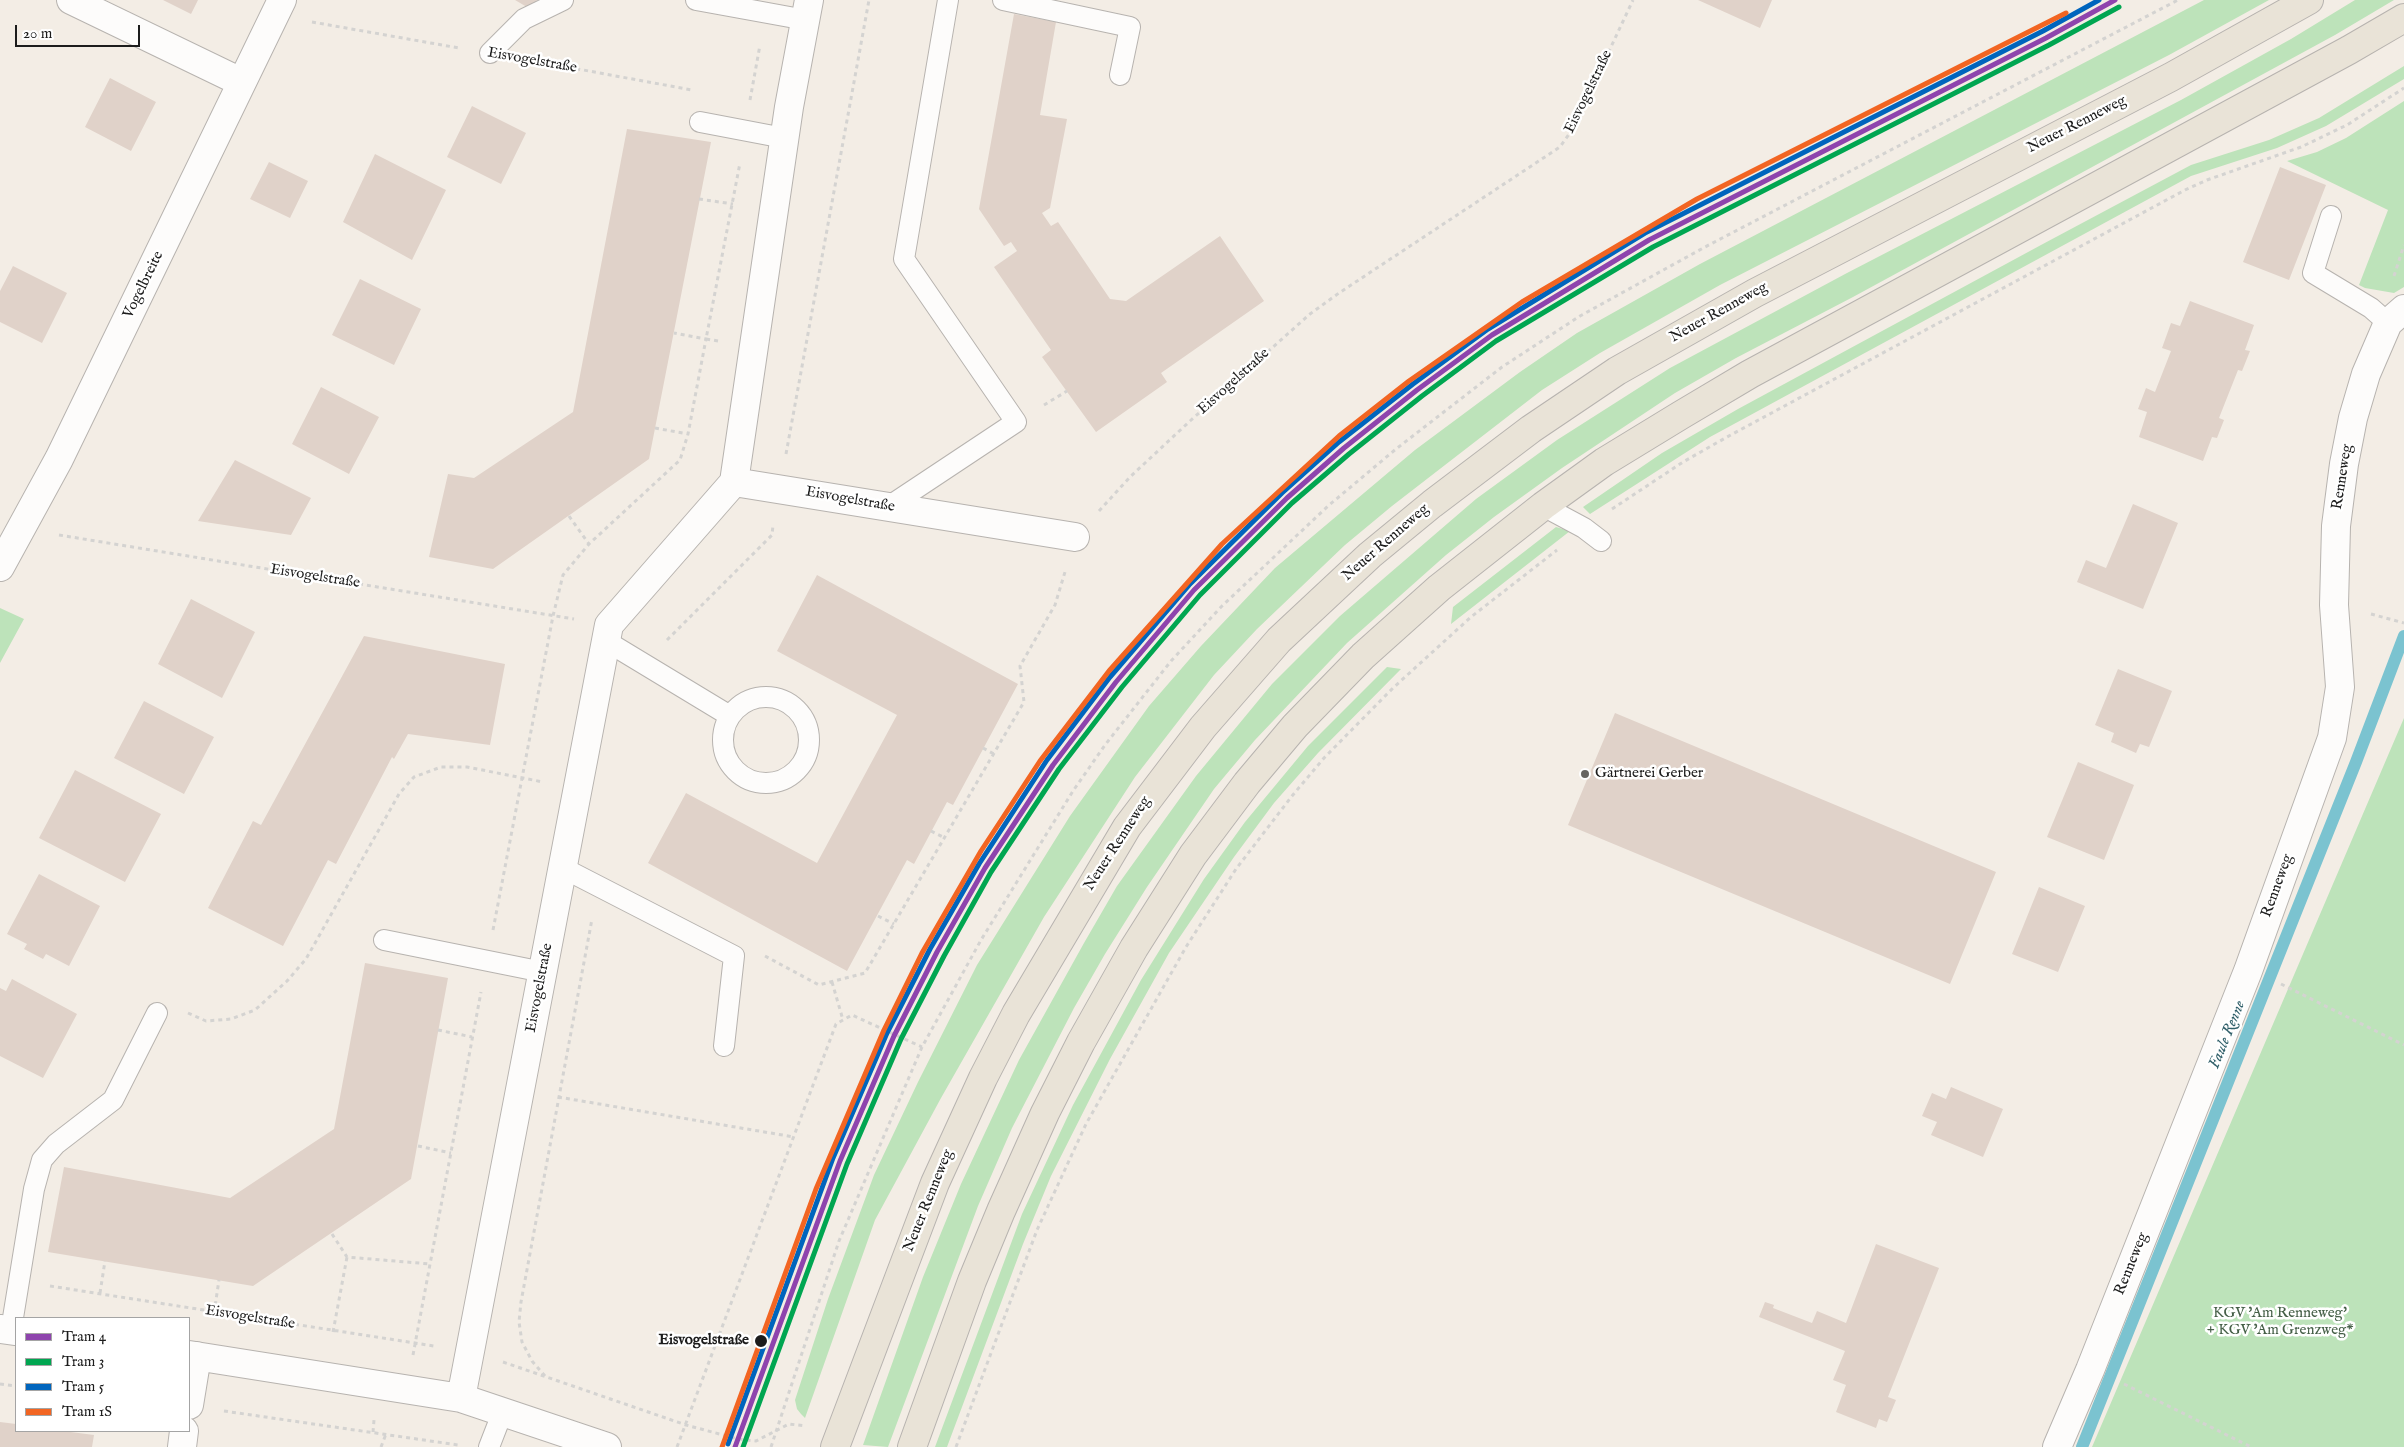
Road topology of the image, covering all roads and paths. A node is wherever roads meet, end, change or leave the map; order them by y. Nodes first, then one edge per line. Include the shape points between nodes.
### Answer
1 (70, 0) edge
2 (563, 0) edge
3 (696, 0) edge
4 (948, 0) edge
5 (1003, 0) edge
6 (1633, 0) edge
7 (2309, 0) edge
8 (278, 7) edge
9 (808, 10) edge
10 (765, 12) junction
11 (2404, 18) edge
12 (490, 53) junction
13 (1120, 75) dead end
14 (241, 82) junction
15 (2404, 88) edge
16 (701, 91) dead end
17 (743, 99) dead end
18 (750, 100) junction
19 (789, 107) junction
20 (700, 122) dead end
21 (746, 131) junction
22 (784, 138) junction
23 (700, 199) dead end
24 (733, 204) junction
25 (2331, 216) dead end
26 (2396, 316) edge
27 (674, 333) dead end
28 (706, 339) junction
29 (754, 346) junction
30 (655, 428) dead end
31 (688, 434) junction
32 (734, 482) junction
33 (1543, 506) junction
34 (888, 507) junction
35 (568, 516) dead end
36 (22, 528) junction
37 (1584, 528) junction
38 (1075, 537) junction
39 (1601, 541) dead end
40 (0, 567) edge
41 (2397, 619) dead end
42 (2404, 623) edge
43 (607, 633) junction
44 (730, 716) junction
45 (984, 748) dead end
46 (994, 754) junction
47 (578, 790) junction
48 (931, 831) dead end
49 (945, 838) junction
50 (562, 868) junction
51 (878, 916) dead end
52 (894, 924) junction
53 (384, 940) dead end
54 (764, 955) dead end
55 (543, 972) junction
56 (832, 982) junction
57 (2280, 984) dead end
58 (156, 1013) joint
59 (844, 1020) junction
60 (438, 1030) dead end
61 (929, 1035) dead end
62 (472, 1037) dead end
63 (2404, 1045) edge
64 (724, 1046) dead end
65 (922, 1047) junction
66 (558, 1097) dead end
67 (794, 1137) junction
68 (418, 1146) dead end
69 (451, 1153) dead end
70 (332, 1234) dead end
71 (346, 1257) junction
72 (105, 1261) dead end
73 (430, 1264) dead end
74 (219, 1280) dead end
75 (18, 1282) junction
76 (100, 1293) junction
77 (214, 1313) junction
78 (9, 1330) edge
79 (333, 1332) junction
80 (471, 1351) junction
81 (193, 1355) edge
82 (0, 1384) edge
83 (2124, 1384) dead end
84 (15, 1386) edge
85 (190, 1392) edge
86 (461, 1398) junction
87 (219, 1410) dead end
88 (502, 1411) junction
89 (686, 1424) junction
90 (777, 1431) junction
91 (184, 1432) edge
92 (386, 1434) junction
93 (463, 1445) dead end
94 (772, 1446) edge
95 (182, 1447) edge
96 (381, 1447) edge
97 (489, 1447) edge
98 (607, 1447) edge
99 (677, 1447) edge
100 (835, 1447) edge
101 (912, 1447) edge
102 (956, 1447) edge
103 (2057, 1447) edge
104 (2251, 1447) edge

1 - 14 street
2 - 12 lane via 524,19
3 - 10 lane
4 - 34 lane via 904,259 1016,422
5 - 13 lane via 1130,27
6 - 38 path, Eisvogelstraße via 1572,130 1560,147 1310,314 1130,477
7 - 100 main road, Neuer Renneweg via 2171,77 1746,297 1618,371 1531,429 1432,504 1370,555 1279,640 1203,727 1128,827 1016,1014 935,1183
8 - 12 path, Eisvogelstraße
8 - 14 street, Vogelbreite
9 - 10 lane
9 - 19 street
10 - 18 path
11 - 33 main road via 1750,374 1612,458
12 - 16 path, Eisvogelstraße
14 - 36 street, Vogelbreite via 87,403
15 - 37 path via 2316,140 2185,190 1727,437
17 - 18 path
18 - 19 path
18 - 21 path
19 - 22 street
20 - 21 lane
21 - 22 lane
21 - 24 path
22 - 29 street
23 - 24 path
24 - 28 path
25 - 26 lane via 2313,273 2371,308
26 - 103 street, Renneweg via 2366,374 2344,464 2336,526 2334,606 2340,687 2332,738 2248,971
27 - 28 path
28 - 29 path
28 - 31 path
29 - 32 street
30 - 31 path
31 - 35 path via 680,460 588,544
32 - 34 street, Eisvogelstraße
32 - 43 street
33 - 37 lane
33 - 101 main road via 1439,588 1343,677 1295,726 1193,855 1134,948 1045,1113 972,1280
34 - 38 street, Eisvogelstraße
36 - 40 street, Vogelbreite
36 - 43 path, Eisvogelstraße
37 - 39 lane
37 - 102 path via 1471,617 1393,688 1298,788 1236,869 1186,947 1082,1132 1037,1230
38 - 46 path via 1055,605 1020,666 1024,702
41 - 42 path
43 - 44 lane
43 - 47 street, Eisvogelstraße
44 - 44 lane via 724,730 726,752 737,771 749,779 764,783 778,781 792,774 802,763 808,750 805,720 784,700 754,699 740,705
45 - 46 path
46 - 49 path
47 - 50 street, Eisvogelstraße
47 - 58 path via 467,767 441,767 414,777 399,794 306,959 272,995 255,1010 231,1019 206,1021 164,1002
48 - 49 path
49 - 52 path
50 - 55 street, Eisvogelstraße
50 - 64 lane via 734,956
51 - 52 path
52 - 56 path via 865,973
53 - 55 lane
54 - 56 path via 819,985
55 - 80 street, Eisvogelstraße
56 - 59 path
57 - 63 path
58 - 75 lane via 113,1100 52,1147 42,1160
59 - 65 path via 852,1015
59 - 67 path via 836,1024
60 - 62 path
61 - 65 path
65 - 90 path via 839,1241
66 - 67 path
67 - 89 path
68 - 69 path
70 - 71 path
71 - 73 path
71 - 79 path
72 - 76 path
74 - 77 path
75 - 76 path, Eisvogelstraße
75 - 78 lane
76 - 77 path, Eisvogelstraße
77 - 79 path, Eisvogelstraße
79 - 80 path, Eisvogelstraße
80 - 86 street, Eisvogelstraße
80 - 89 path, Eisvogelstraße
81 - 85 street
81 - 86 street
82 - 84 path
83 - 104 path
86 - 88 street
87 - 92 path
88 - 97 lane
88 - 98 street
89 - 90 path, Eisvogelstraße via 756,1441
89 - 99 path
90 - 94 path
91 - 95 street
92 - 93 path
92 - 96 path

